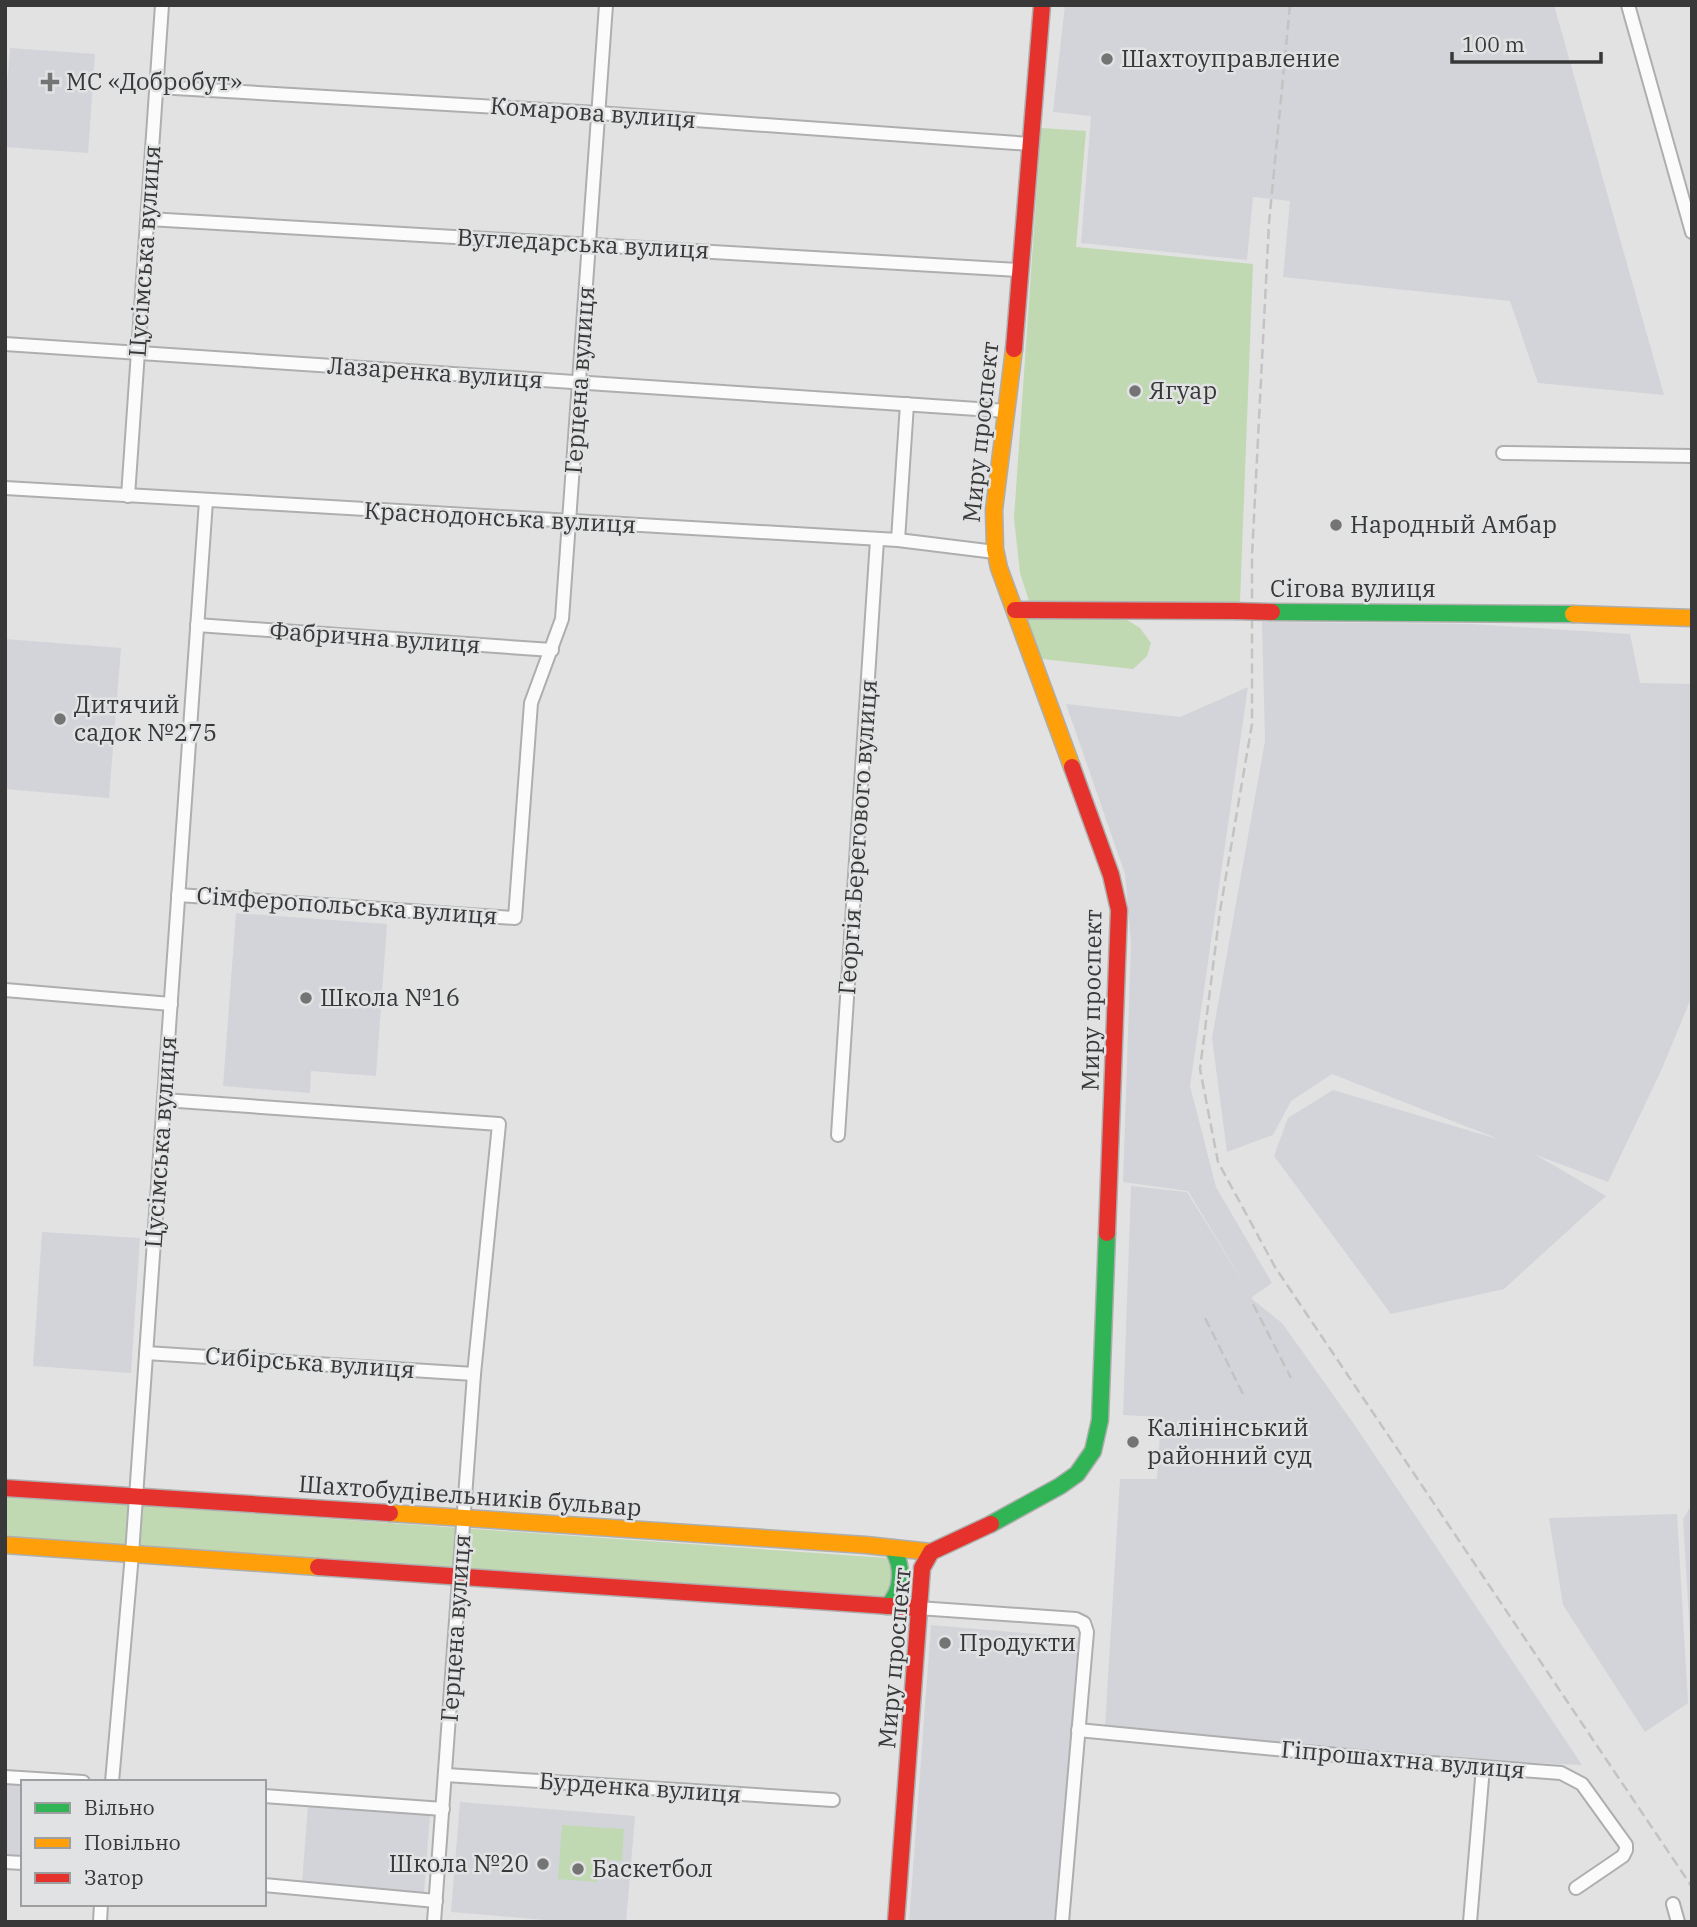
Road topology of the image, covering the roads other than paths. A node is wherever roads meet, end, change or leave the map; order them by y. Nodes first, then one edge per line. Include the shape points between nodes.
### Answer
1 (162, 5) edge
2 (606, 5) edge
3 (1042, 5) edge
4 (1628, 5) edge
5 (157, 87) junction
6 (598, 113) junction
7 (1030, 144) junction
8 (148, 219) junction
9 (1692, 232) edge
10 (589, 245) junction
11 (1019, 270) junction
12 (5, 344) edge
13 (138, 353) junction
14 (580, 383) junction
15 (907, 404) junction
16 (1007, 411) junction
17 (1503, 453) dead end
18 (1692, 456) edge
19 (5, 488) edge
20 (128, 496) junction
21 (206, 501) junction
22 (570, 522) junction
23 (877, 540) junction
24 (898, 540) junction
25 (995, 552) junction
26 (1015, 610) junction
27 (1692, 618) edge
28 (197, 625) junction
29 (552, 650) junction
30 (178, 895) junction
31 (515, 918) joint
32 (5, 990) edge
33 (171, 1004) junction
34 (164, 1100) junction
35 (838, 1135) dead end
36 (146, 1353) junction
37 (474, 1374) junction
38 (5, 1488) edge
39 (136, 1496) junction
40 (464, 1518) junction
41 (5, 1545) edge
42 (892, 1548) junction
43 (932, 1552) junction
44 (132, 1554) junction
45 (461, 1576) junction
46 (887, 1606) junction
47 (918, 1608) junction
48 (1079, 1730) junction
49 (1483, 1767) junction
50 (446, 1775) junction
51 (5, 1777) edge
52 (52, 1780) edge
53 (112, 1780) edge
54 (266, 1796) edge
55 (833, 1800) dead end
56 (443, 1809) junction
57 (266, 1885) edge
58 (1576, 1888) dead end
59 (436, 1901) junction
60 (1673, 1904) dead end
61 (434, 1922) edge
62 (897, 1922) edge
63 (1062, 1922) edge
64 (1470, 1922) edge
65 (1678, 1922) edge

1 - 5 street, Цусімська вулиця
2 - 6 street, Герцена вулиця
3 - 7 main road, Миру проспект
4 - 9 street
5 - 6 street, Комарова вулиця
5 - 8 street, Цусімська вулиця
6 - 7 street, Комарова вулиця
6 - 10 street, Герцена вулиця
7 - 11 main road, Миру проспект
8 - 10 street, Вугледарська вулиця
8 - 13 street, Цусімська вулиця
10 - 11 street, Вугледарська вулиця
10 - 14 street, Герцена вулиця
11 - 16 main road, Миру проспект
12 - 13 street, Лазаренка вулиця
13 - 14 street, Лазаренка вулиця
13 - 20 street, Цусімська вулиця
14 - 15 street, Лазаренка вулиця
14 - 22 street, Герцена вулиця
15 - 16 street, Лазаренка вулиця
15 - 24 street
16 - 25 main road, Миру проспект via 993,525
17 - 18 street
19 - 20 street, Краснодонська вулиця
20 - 21 street, Краснодонська вулиця
21 - 22 street, Краснодонська вулиця
21 - 28 street, Цусімська вулиця
22 - 23 street, Краснодонська вулиця
22 - 29 street, Герцена вулиця via 562,619
23 - 24 street, Краснодонська вулиця
23 - 35 street, Георгія Берегового вулиця
24 - 25 street, Краснодонська вулиця
25 - 26 main road, Миру проспект
26 - 27 main road, Сігова вулиця, bridge via 1526,612
26 - 43 main road, Миру проспект via 1111,875 1119,910 1100,1420 1088,1462 1073,1476 1044,1497
28 - 29 street, Фабрична вулиця
28 - 30 street, Цусімська вулиця
29 - 31 street, Герцена вулиця via 531,703
30 - 31 street, Сімферопольська вулиця
30 - 33 street, Цусімська вулиця
32 - 33 street
33 - 34 street, Цусімська вулиця
34 - 36 street, Цусімська вулиця
34 - 37 street, Герцена вулиця via 499,1124
36 - 37 street, Сибірська вулиця
36 - 39 street, Цусімська вулиця
37 - 40 street, Герцена вулиця
38 - 39 main road, Шахтобудівельників бульвар
39 - 40 main road, Шахтобудівельників бульвар
39 - 44 street, Цусімська вулиця
40 - 42 main road, Шахтобудівельників бульвар
40 - 45 street, Герцена вулиця
41 - 44 main road
42 - 43 main road, Шахтобудівельників бульвар
42 - 46 main road via 899,1556 900,1569 895,1599
43 - 47 main road, Миру проспект via 922,1567
44 - 45 main road
44 - 53 street, Цусімська вулиця
45 - 46 main road
45 - 50 street, Герцена вулиця
46 - 47 main road
47 - 48 street via 1084,1623
47 - 62 main road, Миру проспект
48 - 49 street, Гіпрошахтна вулиця
48 - 63 street
49 - 58 street, Гіпрошахтна вулиця via 1561,1773 1582,1784 1626,1850
49 - 64 street
50 - 55 street, Бурденка вулиця
50 - 56 street, Герцена вулиця
51 - 52 street
54 - 56 street
56 - 59 street, Герцена вулиця
57 - 59 street
59 - 61 street, Герцена вулиця
60 - 65 street

